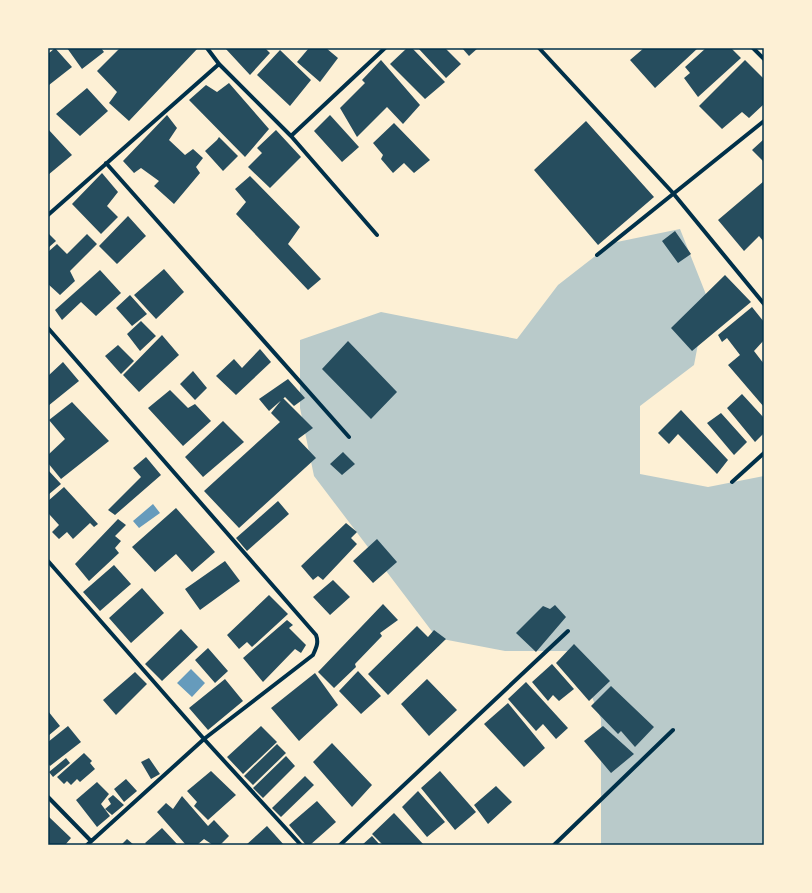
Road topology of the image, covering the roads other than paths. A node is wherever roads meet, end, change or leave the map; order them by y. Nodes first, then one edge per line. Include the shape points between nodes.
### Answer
1 (207, 48) edge
2 (385, 48) edge
3 (539, 48) edge
4 (753, 48) edge
5 (764, 59) edge
6 (219, 64) junction
7 (764, 121) edge
8 (291, 136) junction
9 (106, 163) junction
10 (672, 193) junction
11 (48, 215) edge
12 (377, 235) dead end
13 (597, 255) dead end
14 (764, 304) edge
15 (48, 328) edge
16 (349, 437) dead end
17 (764, 453) edge
18 (732, 482) dead end
19 (48, 561) edge
20 (568, 631) dead end
21 (672, 730) dead end
22 (204, 739) junction
23 (48, 797) edge
24 (91, 841) junction
25 (87, 845) edge
26 (301, 845) edge
27 (340, 845) edge
28 (554, 845) edge

1 - 6 street
2 - 8 street
3 - 10 street
4 - 5 street
6 - 8 street
6 - 9 street
7 - 10 street
8 - 12 street
9 - 11 street
9 - 16 street
10 - 13 street
10 - 14 street
15 - 22 street via 318,640 313,655
17 - 18 street
19 - 22 street
20 - 27 street
21 - 28 street
22 - 24 street
22 - 26 street
23 - 24 street
24 - 25 street

